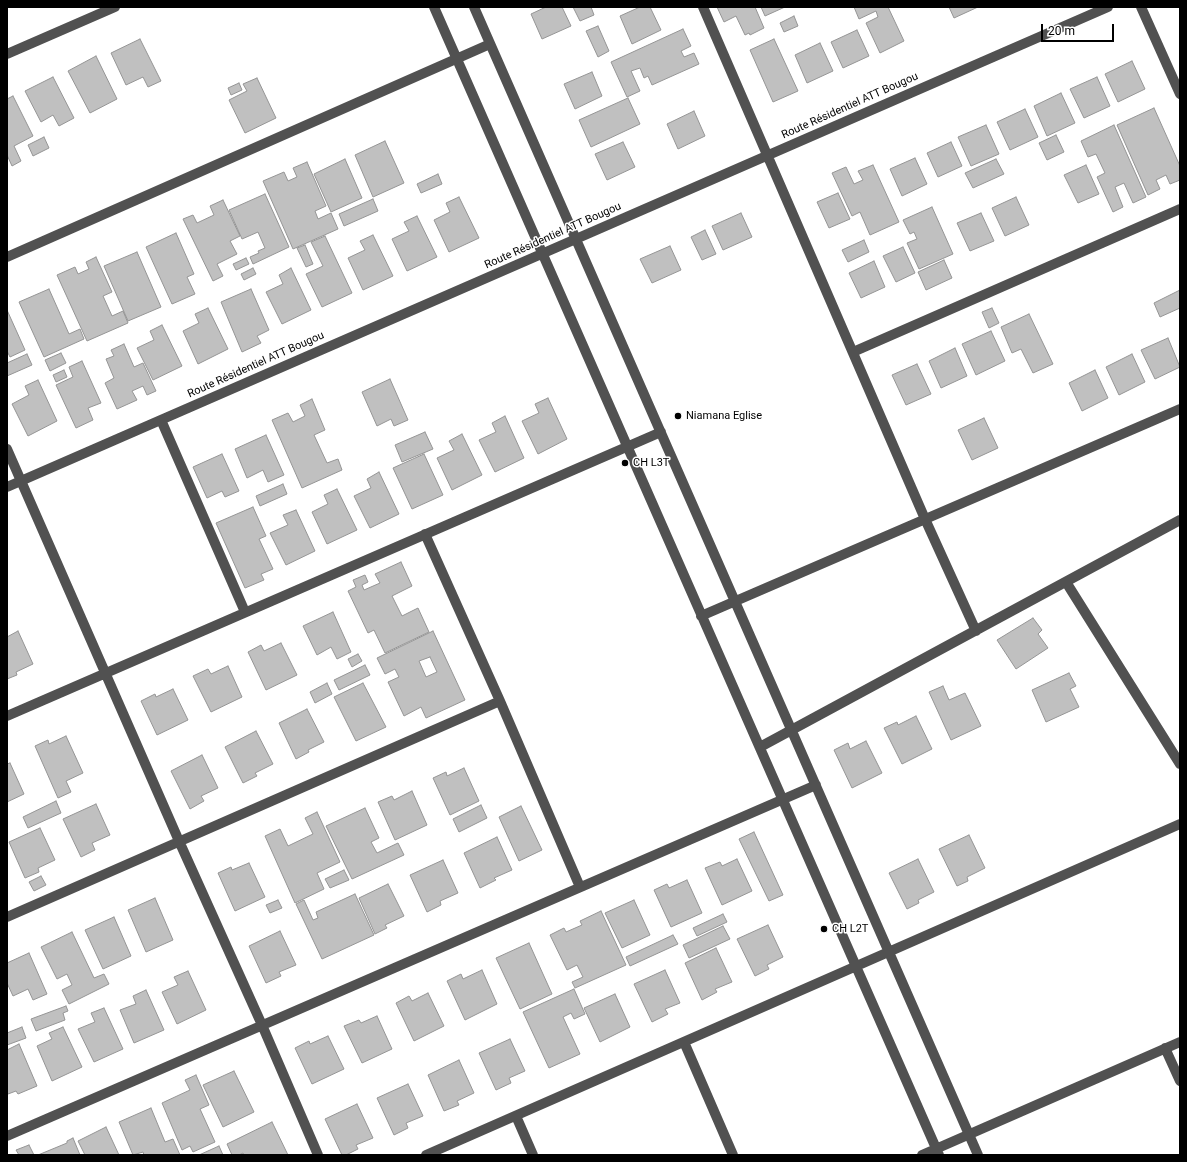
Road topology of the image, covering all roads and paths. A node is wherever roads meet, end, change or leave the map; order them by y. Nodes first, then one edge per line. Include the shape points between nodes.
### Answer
1 (115, 7) edge
2 (434, 7) edge
3 (474, 7) edge
4 (703, 7) edge
5 (1108, 7) edge
6 (1141, 7) edge
7 (490, 44) junction
8 (7, 54) edge
9 (456, 58) junction
10 (1180, 94) edge
11 (768, 155) junction
12 (1180, 209) edge
13 (576, 239) junction
14 (542, 254) junction
15 (7, 257) edge
16 (853, 352) junction
17 (1180, 409) edge
18 (161, 420) junction
19 (661, 432) junction
20 (627, 446) junction
21 (7, 448) edge
22 (21, 481) junction
23 (7, 487) edge
24 (925, 519) junction
25 (1180, 520) edge
26 (425, 534) junction
27 (1066, 582) junction
28 (736, 601) junction
29 (245, 612) junction
30 (702, 616) junction
31 (976, 631) junction
32 (106, 673) junction
33 (500, 702) junction
34 (7, 716) edge
35 (792, 731) junction
36 (760, 747) junction
37 (1180, 764) edge
38 (816, 785) junction
39 (782, 799) junction
40 (1180, 824) edge
41 (179, 841) junction
42 (580, 887) junction
43 (7, 917) edge
44 (889, 952) junction
45 (856, 967) junction
46 (262, 1025) junction
47 (684, 1042) junction
48 (1180, 1042) edge
49 (1165, 1048) junction
50 (1180, 1080) edge
51 (516, 1116) junction
52 (969, 1134) junction
53 (7, 1136) edge
54 (938, 1152) edge
55 (318, 1155) edge
56 (426, 1155) edge
57 (533, 1155) edge
58 (733, 1155) edge
59 (922, 1155) edge
60 (978, 1155) edge

1 - 8 street
2 - 9 street
3 - 7 street
4 - 11 street
5 - 11 street, Route Résidentiel ATT Bougou
6 - 10 street
7 - 9 street
7 - 13 street
9 - 14 street
9 - 15 street
11 - 13 street, Route Résidentiel ATT Bougou
11 - 16 street
12 - 16 street
13 - 14 street, Route Résidentiel ATT Bougou
13 - 19 street
14 - 18 street, Route Résidentiel ATT Bougou
14 - 20 street
16 - 24 street
17 - 24 street
18 - 22 street, Route Résidentiel ATT Bougou
18 - 29 street
19 - 20 street
19 - 28 street
20 - 26 street
20 - 30 street
21 - 22 street
22 - 23 street, Route Résidentiel ATT Bougou
22 - 32 street
24 - 28 street
24 - 31 street
25 - 27 street
26 - 29 street
26 - 33 street
27 - 31 street
27 - 37 street
28 - 30 street
28 - 35 street
29 - 32 street
30 - 36 street
31 - 35 street
32 - 34 street
32 - 41 street
33 - 41 street
33 - 42 street
35 - 36 street
35 - 38 street
36 - 39 street
38 - 39 street
38 - 44 street
39 - 42 street
39 - 45 street
40 - 44 street
41 - 43 street
41 - 46 street
42 - 46 street
44 - 45 street
44 - 52 street
45 - 47 street
45 - 54 street
46 - 53 street
46 - 55 street
47 - 51 street
47 - 58 street
48 - 49 street
49 - 50 street
49 - 52 street
51 - 56 street
51 - 57 street
52 - 54 street
52 - 60 street
54 - 59 street

